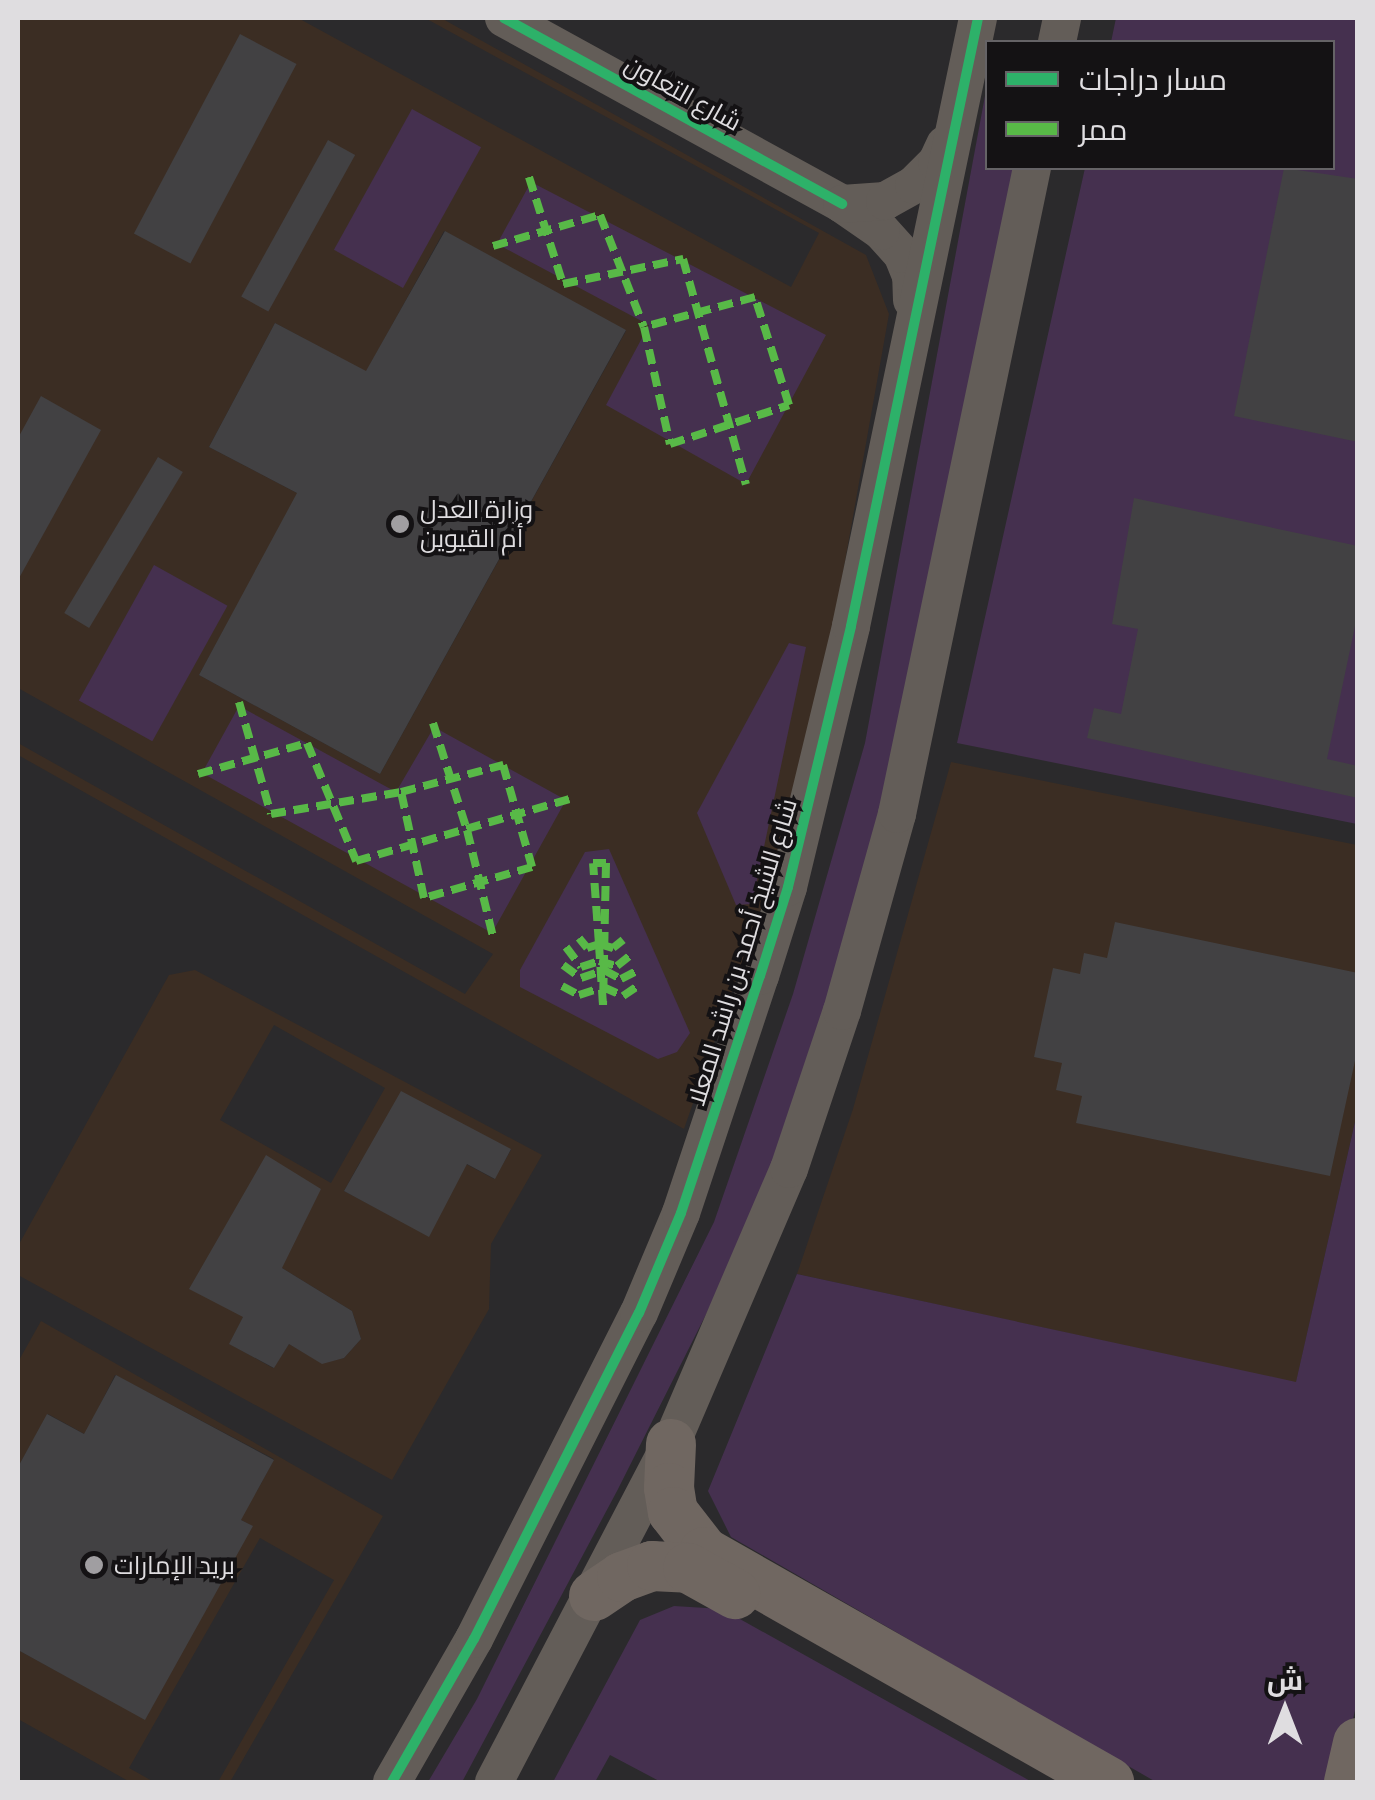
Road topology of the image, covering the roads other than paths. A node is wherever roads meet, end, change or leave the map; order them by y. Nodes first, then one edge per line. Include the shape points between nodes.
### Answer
1 (504, 18) edge
2 (978, 18) edge
3 (954, 124) junction
4 (1032, 170) edge
5 (842, 204) junction
6 (913, 326) junction
7 (672, 1444) junction
8 (594, 1596) junction
9 (392, 1782) edge
10 (494, 1782) edge
11 (1075, 1782) edge
12 (1109, 1782) edge

1 - 5 street, شارع التعاون
2 - 3 street, شارع الشيخ أحمد بن راشد المعلا
3 - 5 street via 938,162 914,185 885,200
3 - 6 street, شارع الشيخ أحمد بن راشد المعلا
4 - 7 street via 901,796 842,1011 788,1169
5 - 6 street, شارع التعاون via 902,254 911,276
6 - 9 street, شارع الشيخ أحمد بن راشد المعلا via 788,887 681,1213 610,1371 474,1639
7 - 8 street
7 - 12 main road via 673,1512 704,1552
8 - 10 street
8 - 11 main road via 652,1566 688,1568

